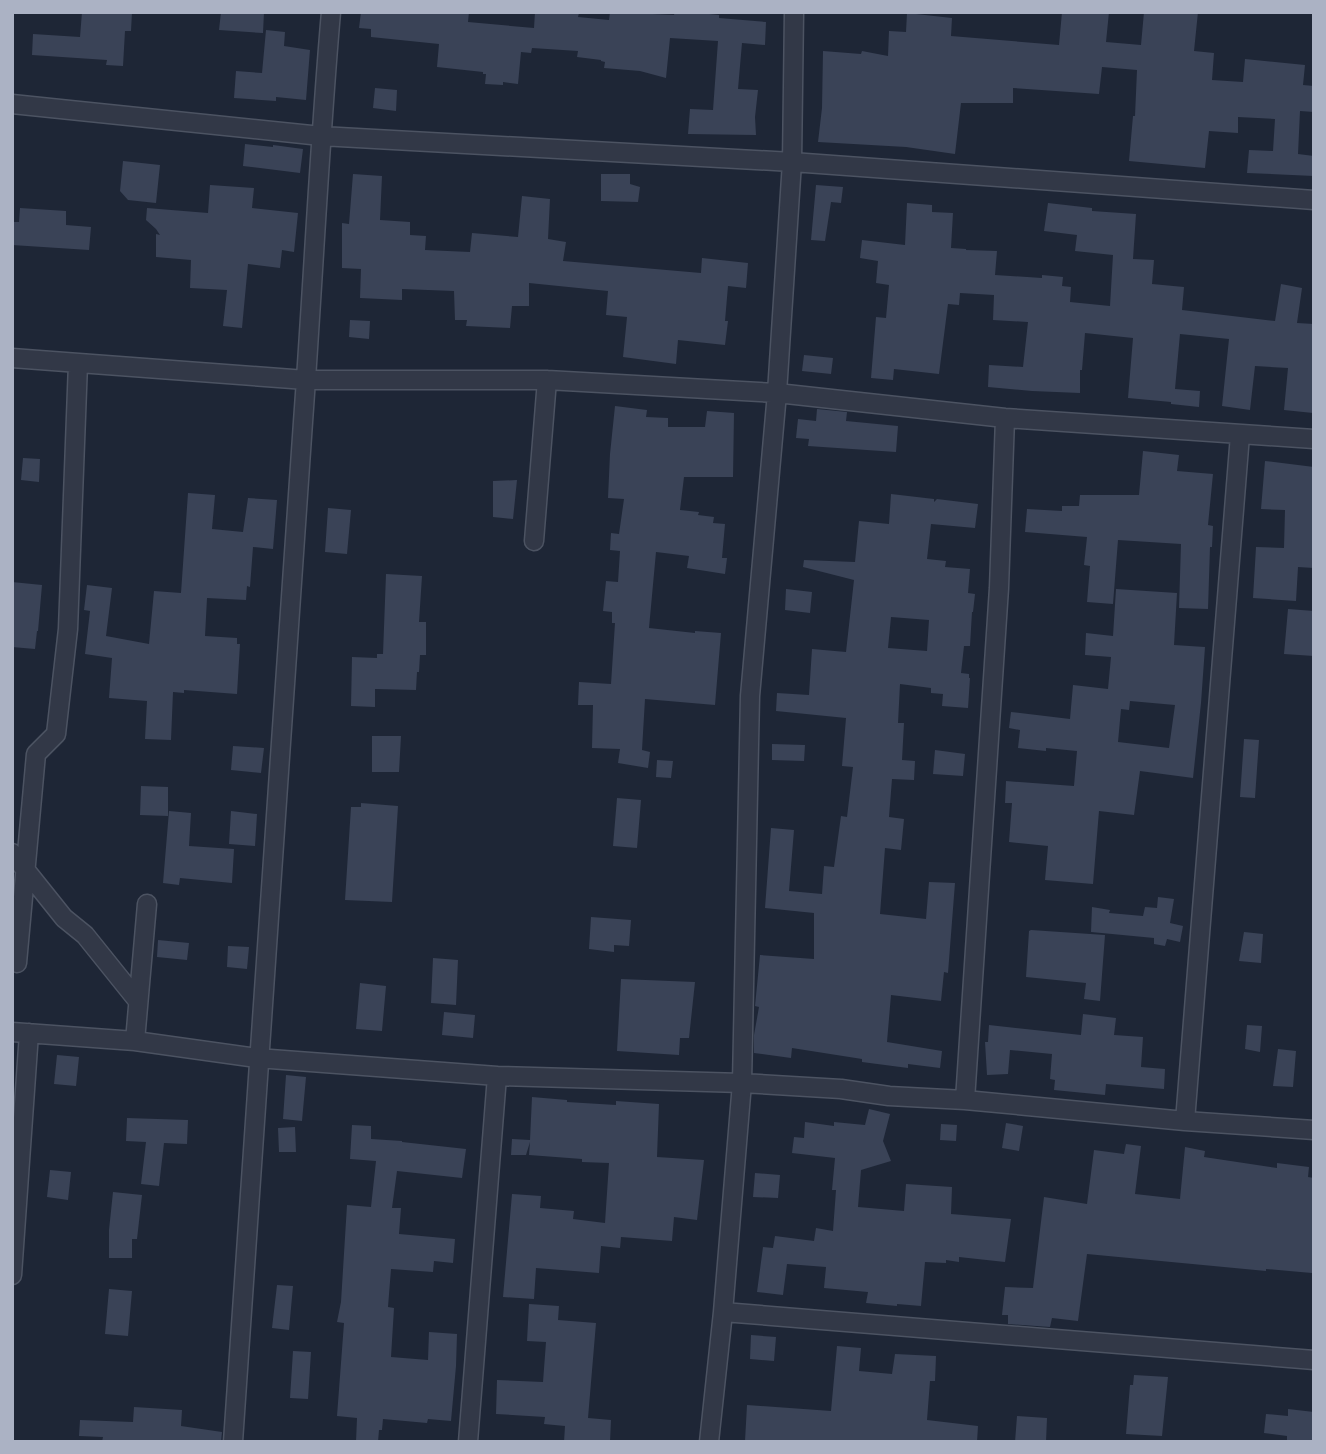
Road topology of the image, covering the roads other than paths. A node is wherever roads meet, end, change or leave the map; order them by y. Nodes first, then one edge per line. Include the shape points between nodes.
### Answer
1 (331, 12) edge
2 (794, 12) edge
3 (12, 104) edge
4 (321, 136) junction
5 (792, 163) junction
6 (1314, 200) edge
7 (12, 358) edge
8 (78, 363) junction
9 (306, 380) junction
10 (547, 380) junction
11 (777, 393) junction
12 (1005, 418) junction
13 (1240, 435) junction
14 (1314, 439) edge
15 (534, 541) dead end
16 (12, 853) edge
17 (26, 870) junction
18 (147, 904) dead end
19 (18, 963) dead end
20 (138, 1001) junction
21 (21, 1033) edge
22 (135, 1041) junction
23 (257, 1058) junction
24 (496, 1076) junction
25 (742, 1083) junction
26 (965, 1100) junction
27 (1185, 1121) junction
28 (1314, 1130) edge
29 (12, 1275) edge
30 (723, 1312) junction
31 (1314, 1360) edge
32 (233, 1442) edge
33 (468, 1442) edge
34 (709, 1442) edge

1 - 4 street
2 - 5 street
3 - 4 street
4 - 5 street
4 - 9 street
5 - 6 street
5 - 11 street
7 - 8 street
8 - 9 street
8 - 17 street via 68,629 56,734 36,754
9 - 10 street
9 - 23 street
10 - 11 street
10 - 15 street
11 - 12 street
11 - 25 street via 750,696
12 - 13 street
12 - 26 street via 999,588
13 - 14 street
13 - 27 street
16 - 17 street
17 - 19 street
17 - 20 street
18 - 20 street
20 - 22 street
21 - 22 street
21 - 29 street
22 - 23 street
23 - 24 street
23 - 32 street
24 - 25 street
24 - 33 street
25 - 26 street
25 - 30 street
26 - 27 street
27 - 28 street
30 - 31 street
30 - 34 street

